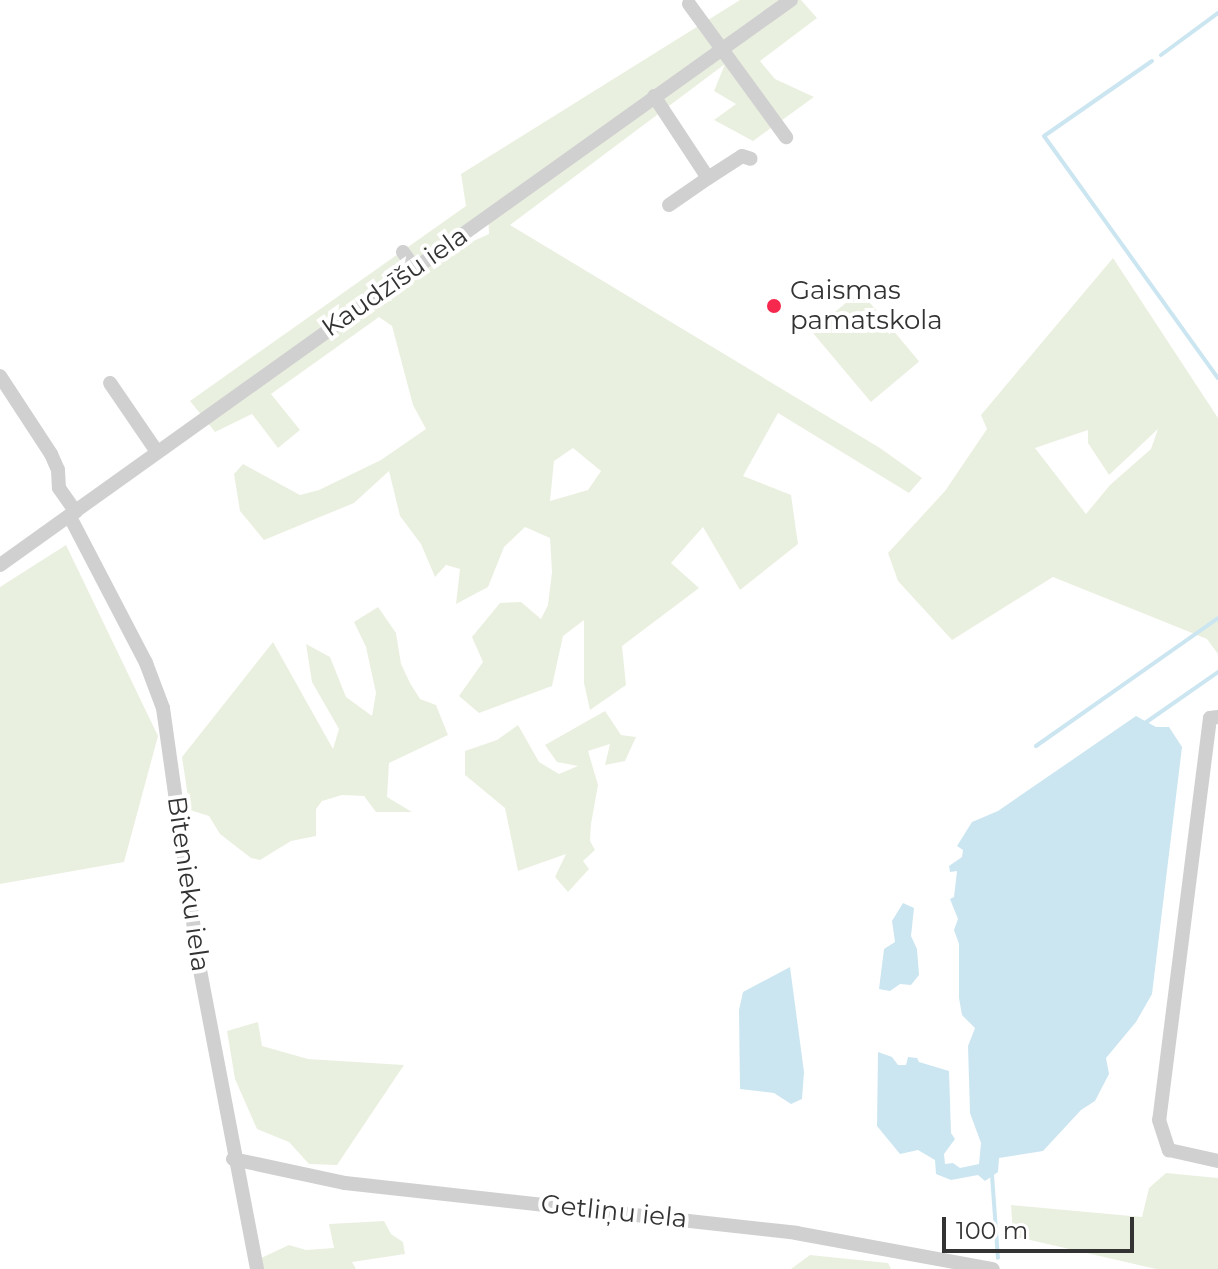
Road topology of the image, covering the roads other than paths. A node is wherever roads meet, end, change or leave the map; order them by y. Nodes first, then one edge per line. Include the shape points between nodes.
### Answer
1 (791, 0) edge
2 (689, 4) dead end
3 (722, 47) junction
4 (654, 96) junction
5 (786, 137) dead end
6 (751, 159) dead end
7 (708, 178) junction
8 (669, 205) dead end
9 (403, 252) dead end
10 (414, 268) junction
11 (0, 376) edge
12 (110, 383) dead end
13 (157, 452) junction
14 (73, 514) junction
15 (0, 565) edge
16 (1218, 717) edge
17 (233, 1159) junction
18 (1218, 1161) edge
19 (257, 1269) edge
20 (993, 1269) edge

1 - 3 street, Kaudzīšu iela
2 - 3 street
3 - 4 street, Kaudzīšu iela
3 - 5 street
4 - 7 street
4 - 10 street, Kaudzīšu iela
6 - 7 street via 742,156
7 - 8 street
9 - 10 street
10 - 13 street, Kaudzīšu iela
11 - 14 street, Bitenieku iela via 51,454 59,488
12 - 13 street
13 - 14 street, Kaudzīšu iela
14 - 15 street, Kaudzīšu iela
14 - 17 street, Bitenieku iela via 163,708
16 - 18 street via 1210,718 1159,1120 1169,1150
17 - 19 street, Bitenieku iela
17 - 20 street, Getliņu iela via 345,1183 796,1233

